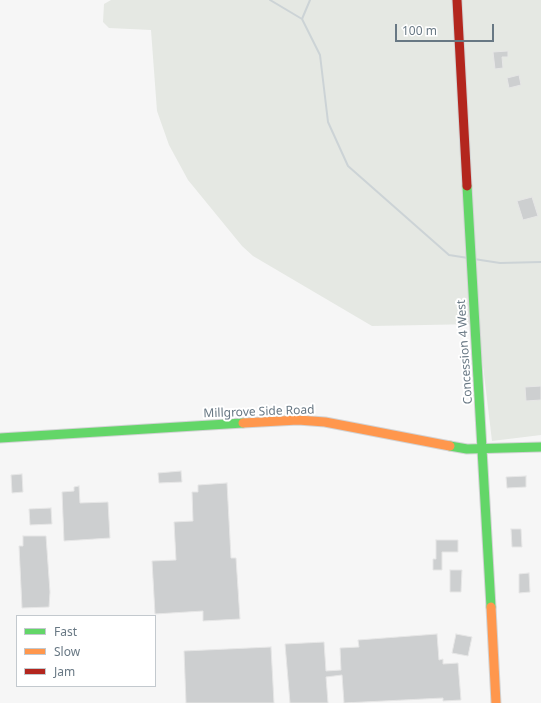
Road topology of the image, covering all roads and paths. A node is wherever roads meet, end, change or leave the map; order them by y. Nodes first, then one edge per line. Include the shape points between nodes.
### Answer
1 (457, 0) edge
2 (0, 438) edge
3 (541, 447) edge
4 (483, 450) junction
5 (496, 703) edge

1 - 4 street, Concession 4 West
2 - 4 street, Millgrove Side Road via 298,420 325,422 452,447
3 - 4 street, Millgrove Side Road
4 - 5 street, Concession 4 West

